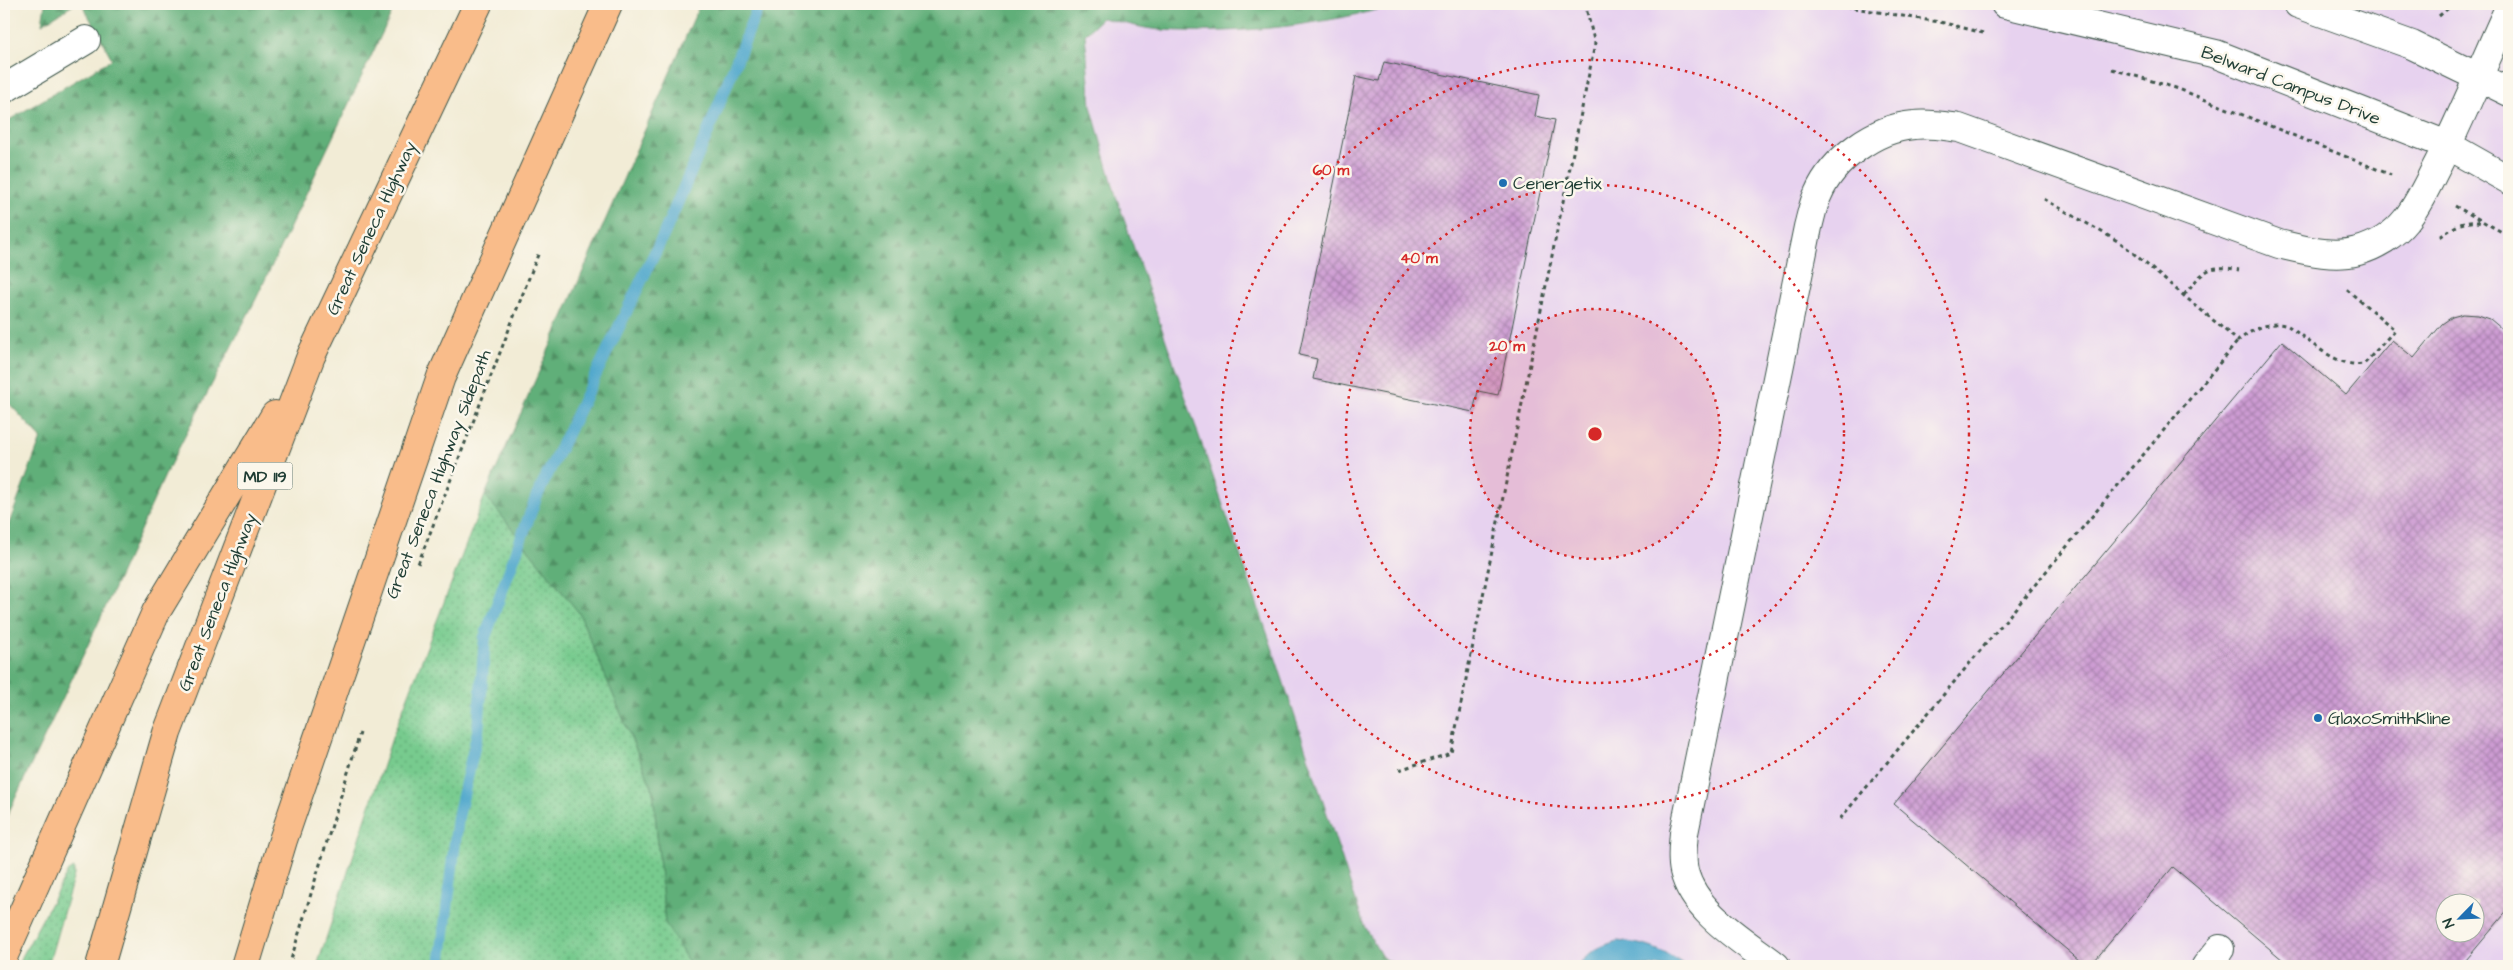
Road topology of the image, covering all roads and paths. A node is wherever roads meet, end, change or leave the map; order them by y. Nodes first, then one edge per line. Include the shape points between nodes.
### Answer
1 (478, 4) edge
2 (608, 4) edge
3 (1585, 4) edge
4 (1830, 4) edge
5 (2005, 4) edge
6 (2298, 4) edge
7 (2453, 4) edge
8 (2509, 8) edge
9 (2439, 16) dead end
10 (1993, 36) dead end
11 (86, 40) dead end
12 (2105, 67) dead end
13 (2479, 76) junction
14 (4, 89) edge
15 (2509, 92) edge
16 (2447, 145) junction
17 (2509, 180) edge
18 (2425, 189) junction
19 (2040, 198) dead end
20 (2509, 236) edge
21 (541, 247) dead end
22 (2342, 286) dead end
23 (2238, 341) junction
24 (311, 356) junction
25 (416, 570) dead end
26 (363, 726) dead end
27 (1399, 770) dead end
28 (1840, 819) dead end
29 (4, 955) edge
30 (100, 966) edge
31 (246, 966) edge
32 (289, 966) edge
33 (1776, 966) edge

1 - 24 main road, Great Seneca Highway / MD 119
2 - 31 main road via 441,377 283,840
3 - 27 path via 1595,44 1451,753
4 - 10 path via 1945,23
5 - 16 street, Belward Campus Drive via 2216,54
6 - 13 street via 2412,45
7 - 9 path
8 - 13 street
11 - 14 street
12 - 18 path via 2188,92
13 - 15 street
13 - 16 street
16 - 17 street, Belward Campus Drive
16 - 18 street
18 - 20 path
18 - 33 street via 2406,221 2394,233 2358,251 2338,254 2279,244 1959,128 1913,125 1892,129 1855,149 1839,163 1818,194 1808,227 1684,832 1684,871 1694,896 1711,915
19 - 23 path via 2121,243
21 - 25 path, Great Seneca Highway Sidepath
22 - 23 path via 2395,330 2364,364 2343,363 2280,323 2260,328
23 - 28 path
24 - 29 main road via 156,612
24 - 30 main road, Great Seneca Highway / MD 119 via 167,734
26 - 32 path

